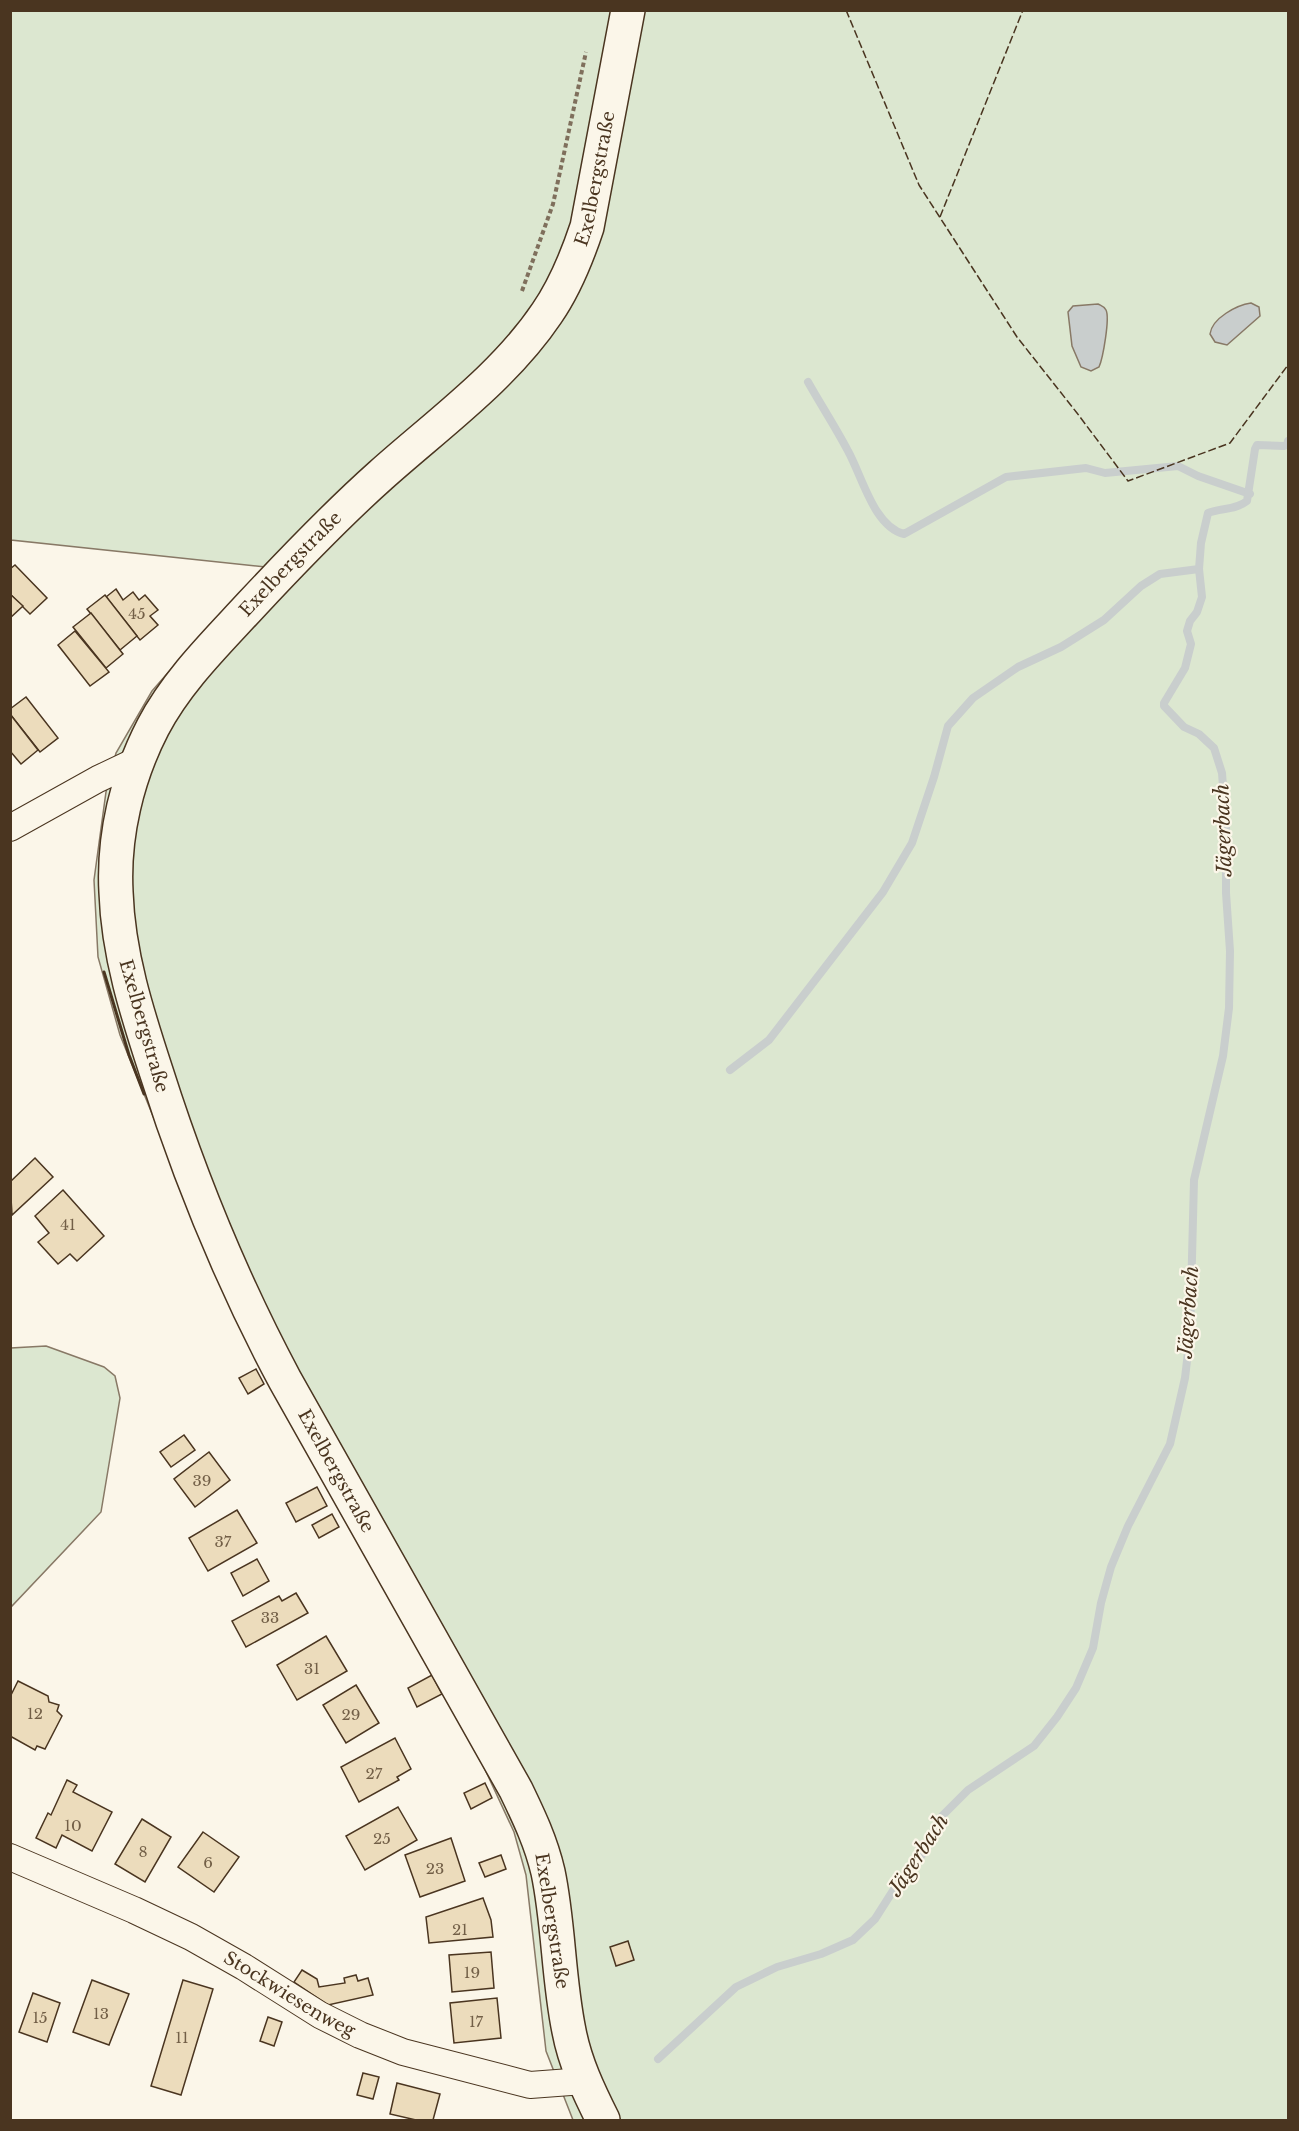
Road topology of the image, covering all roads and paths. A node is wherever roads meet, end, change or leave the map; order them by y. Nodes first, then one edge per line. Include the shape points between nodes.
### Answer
1 (628, 10) edge
2 (588, 41) dead end
3 (519, 302) dead end
4 (138, 760) junction
5 (10, 828) edge
6 (10, 1857) edge
7 (584, 2081) junction
8 (603, 2121) edge

1 - 4 main road, Exelbergstraße via 587,227 576,259 549,311 520,350 345,508 209,651 170,699
2 - 3 path via 553,204
4 - 5 street
4 - 7 main road, Exelbergstraße via 118,835 118,921 128,979 175,1129 256,1326 536,1831 552,1898 569,2033
6 - 7 street, Stockwiesenweg via 191,1937 320,2015 392,2048 530,2085
7 - 8 main road, Exelbergstraße

